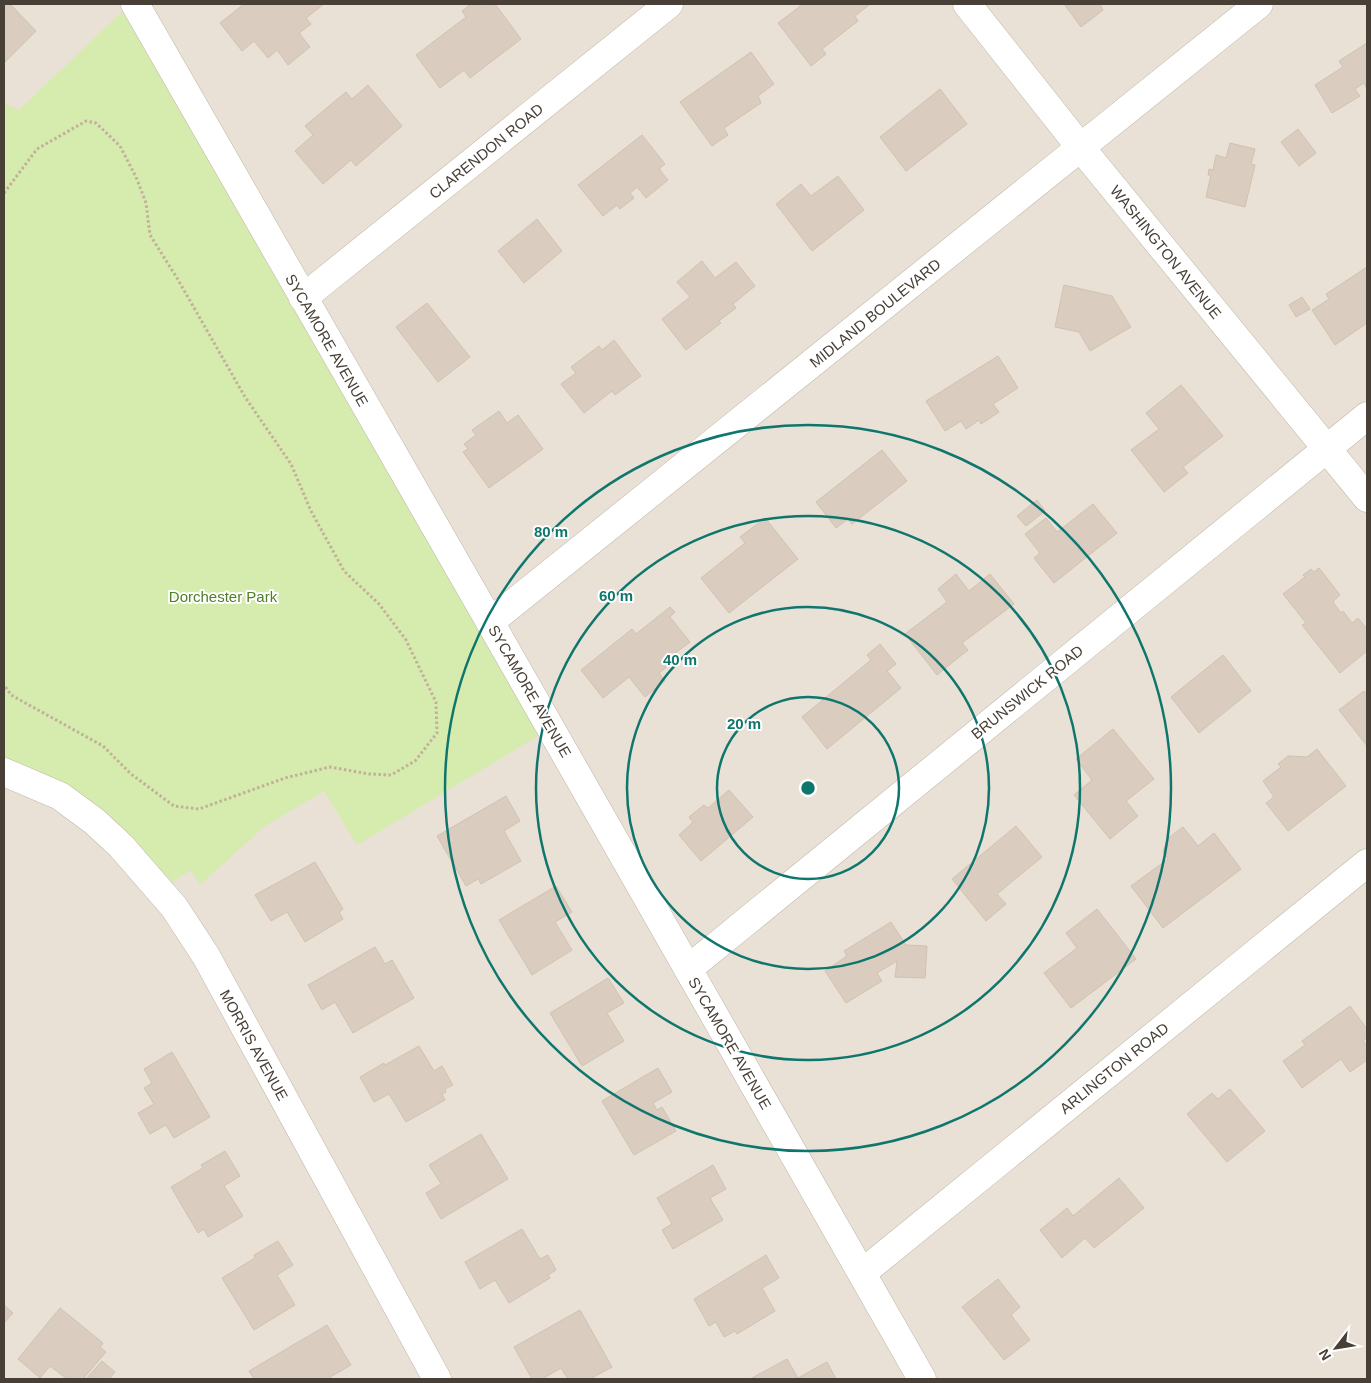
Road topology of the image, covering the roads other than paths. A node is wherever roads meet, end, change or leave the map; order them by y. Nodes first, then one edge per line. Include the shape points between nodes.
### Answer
1 (135, 4) edge
2 (669, 4) edge
3 (967, 4) edge
4 (1259, 4) edge
5 (1081, 148) junction
6 (303, 298) junction
7 (1367, 416) edge
8 (1327, 449) junction
9 (1367, 498) edge
10 (490, 622) junction
11 (4, 772) edge
12 (1367, 863) edge
13 (688, 969) junction
14 (862, 1273) junction
15 (437, 1379) edge
16 (922, 1379) edge

1 - 6 street, SYCAMORE AVENUE
2 - 6 street, CLARENDON ROAD
3 - 5 street, WASHINGTON AVENUE
4 - 5 street, MIDLAND BOULEVARD
5 - 8 street, WASHINGTON AVENUE
5 - 10 street, MIDLAND BOULEVARD
6 - 10 street, SYCAMORE AVENUE
7 - 8 street, BRUNSWICK ROAD
8 - 9 street, WASHINGTON AVENUE
8 - 13 street, BRUNSWICK ROAD
10 - 13 street, SYCAMORE AVENUE
11 - 15 street, MORRIS AVENUE via 60,796 94,821 121,846 174,907 206,956
12 - 14 street, ARLINGTON ROAD
13 - 14 street, SYCAMORE AVENUE
14 - 16 street, SYCAMORE AVENUE

